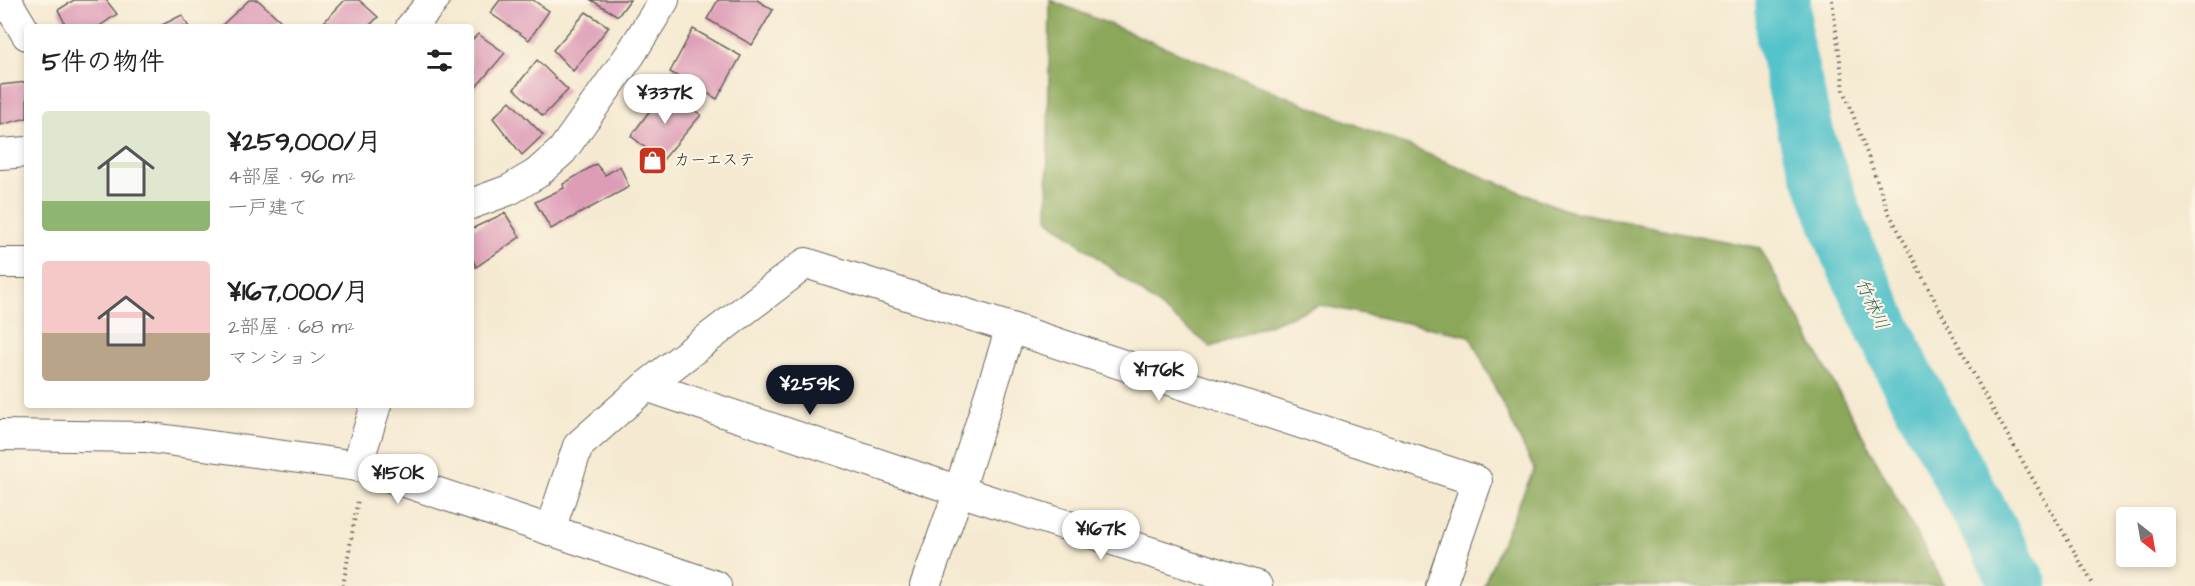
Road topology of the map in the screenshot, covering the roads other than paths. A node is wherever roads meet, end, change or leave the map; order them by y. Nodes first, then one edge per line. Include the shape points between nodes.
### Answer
1 (6, 0) edge
2 (434, 0) edge
3 (664, 0) edge
4 (414, 24) edge
5 (24, 30) edge
6 (24, 152) edge
7 (0, 154) edge
8 (474, 203) edge
9 (0, 263) edge
10 (24, 263) edge
11 (1011, 328) junction
12 (646, 386) junction
13 (375, 408) edge
14 (0, 435) edge
15 (360, 467) junction
16 (959, 490) junction
17 (550, 530) junction
18 (716, 586) edge
19 (925, 586) edge
20 (1257, 586) edge
21 (1441, 586) edge

1 - 5 street
2 - 4 street
3 - 8 street via 562,151 536,174 509,190
6 - 7 street
9 - 10 street
11 - 12 street via 806,263
11 - 16 street
11 - 21 street via 1477,481
12 - 16 street
12 - 17 street via 578,446
13 - 15 street
14 - 15 street via 145,437
15 - 17 street
16 - 19 street
16 - 20 street
17 - 18 street

